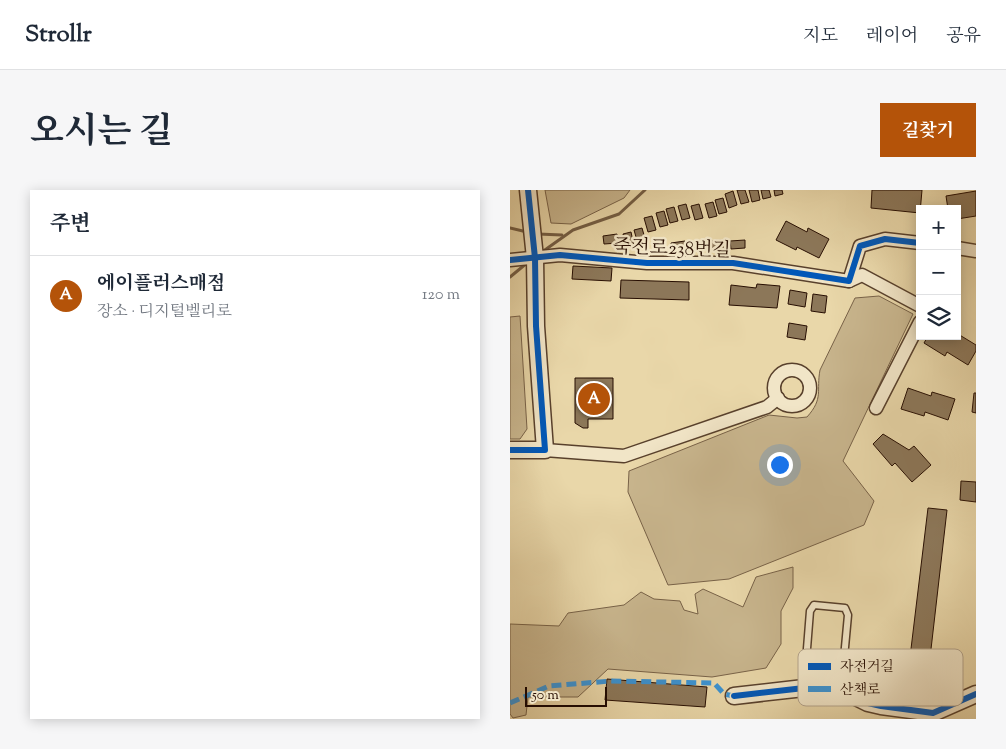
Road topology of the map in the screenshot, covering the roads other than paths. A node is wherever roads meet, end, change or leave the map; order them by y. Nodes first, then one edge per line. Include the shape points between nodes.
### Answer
1 (528, 190) edge
2 (916, 243) edge
3 (961, 249) edge
4 (976, 251) edge
5 (528, 258) edge
6 (849, 281) junction
7 (916, 304) edge
8 (916, 330) edge
9 (778, 398) dead end
10 (876, 408) dead end
11 (510, 450) edge
12 (545, 450) junction
13 (807, 649) edge
14 (844, 649) edge
15 (798, 689) edge
16 (976, 694) edge
17 (734, 696) dead end
18 (963, 700) edge
19 (881, 706) edge
20 (949, 706) edge

1 - 5 street
2 - 6 street via 885,239 860,246
3 - 4 street
5 - 6 street, 죽전로238번길 via 560,256 647,263 733,263
5 - 12 street
6 - 7 street, 죽전로238번길 via 862,275
8 - 10 street
9 - 12 street via 767,407 624,456
11 - 12 street
13 - 14 lane via 810,611 814,605 845,608 848,615
15 - 17 street
16 - 18 street
19 - 20 street via 933,713

